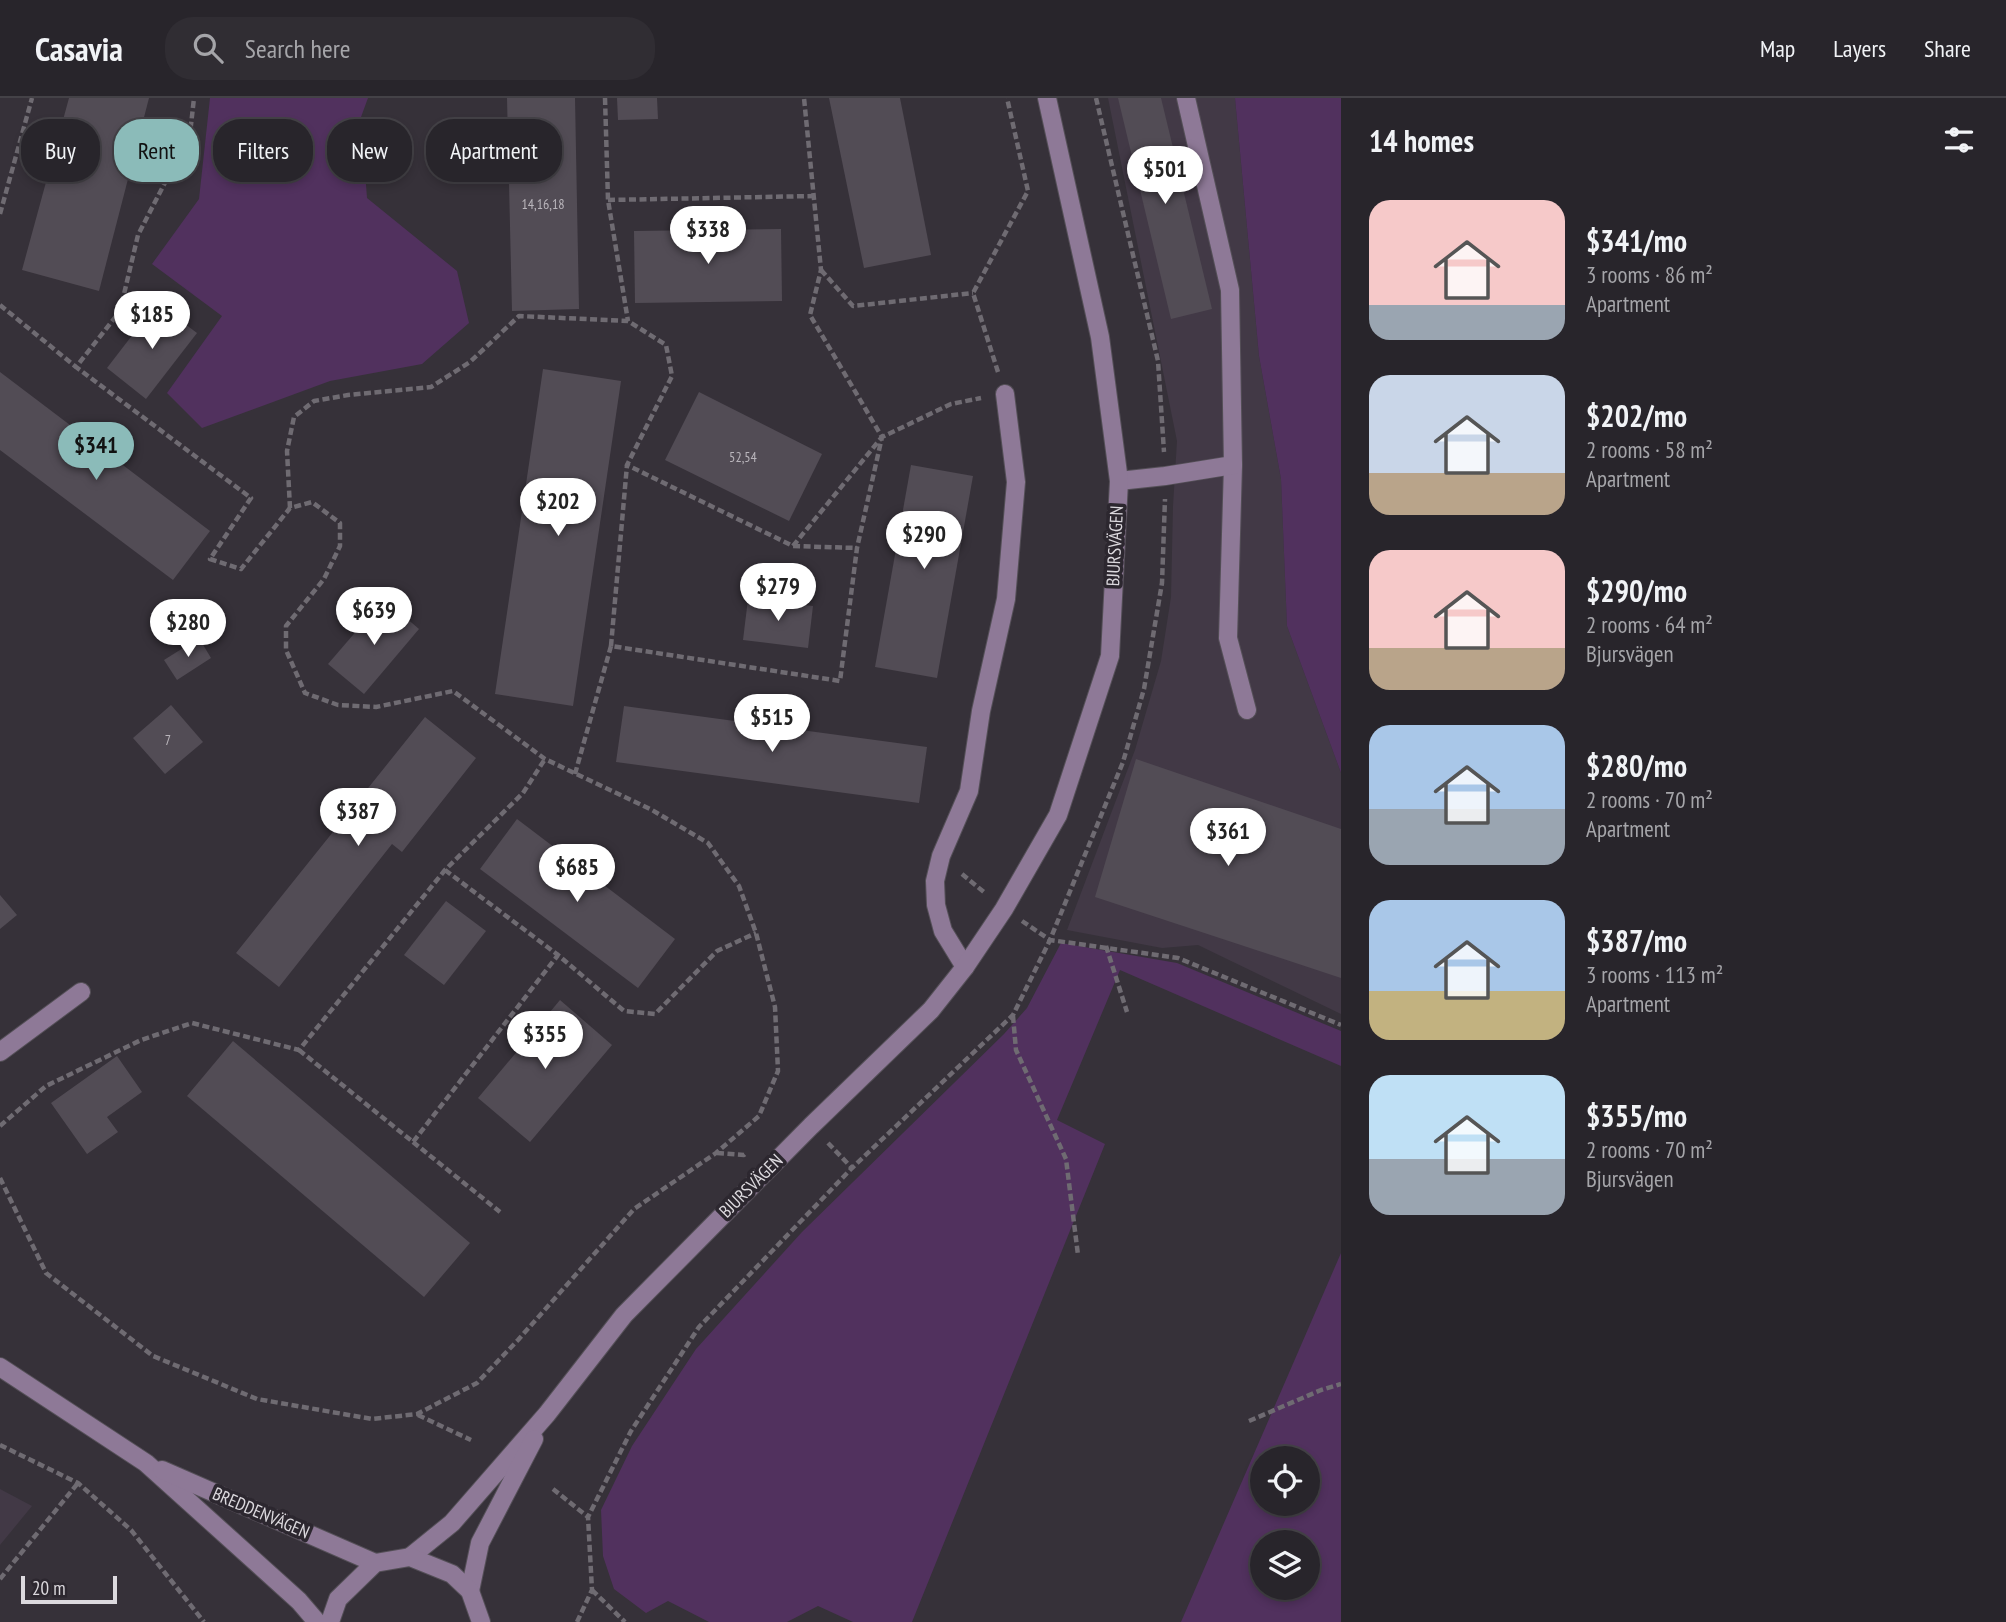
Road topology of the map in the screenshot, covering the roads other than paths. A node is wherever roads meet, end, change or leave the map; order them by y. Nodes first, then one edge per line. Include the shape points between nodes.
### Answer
1 (1047, 98) edge
2 (1186, 98) edge
3 (1005, 394) road end
4 (1233, 465) junction
5 (1119, 481) junction
6 (1247, 710) dead end
7 (965, 967) junction
8 (81, 992) dead end
9 (0, 1052) edge
10 (0, 1367) edge
11 (547, 1414) junction
12 (146, 1463) junction
13 (410, 1557) junction
14 (375, 1563) junction
15 (470, 1591) junction
16 (317, 1622) edge
17 (330, 1622) edge
18 (481, 1622) edge

1 - 5 street, BJURSVÄGEN via 1100,337
2 - 4 street via 1230,290
3 - 7 street via 1016,482 1006,599 981,711 970,791 935,881 943,931
4 - 5 street
4 - 6 street via 1228,638
5 - 7 street, BJURSVÄGEN via 1110,656 1058,815
7 - 11 street, BJURSVÄGEN via 931,1010 624,1315
8 - 9 street
10 - 12 street, BREDDENVÄGEN
11 - 13 street, BJURSVÄGEN via 452,1522
11 - 15 street, BJURSVÄGEN via 480,1543
12 - 14 street, BREDDENVÄGEN
12 - 16 street, BREDDENVÄGEN
13 - 14 street
13 - 15 street via 452,1574
14 - 17 street via 338,1599
15 - 18 street

